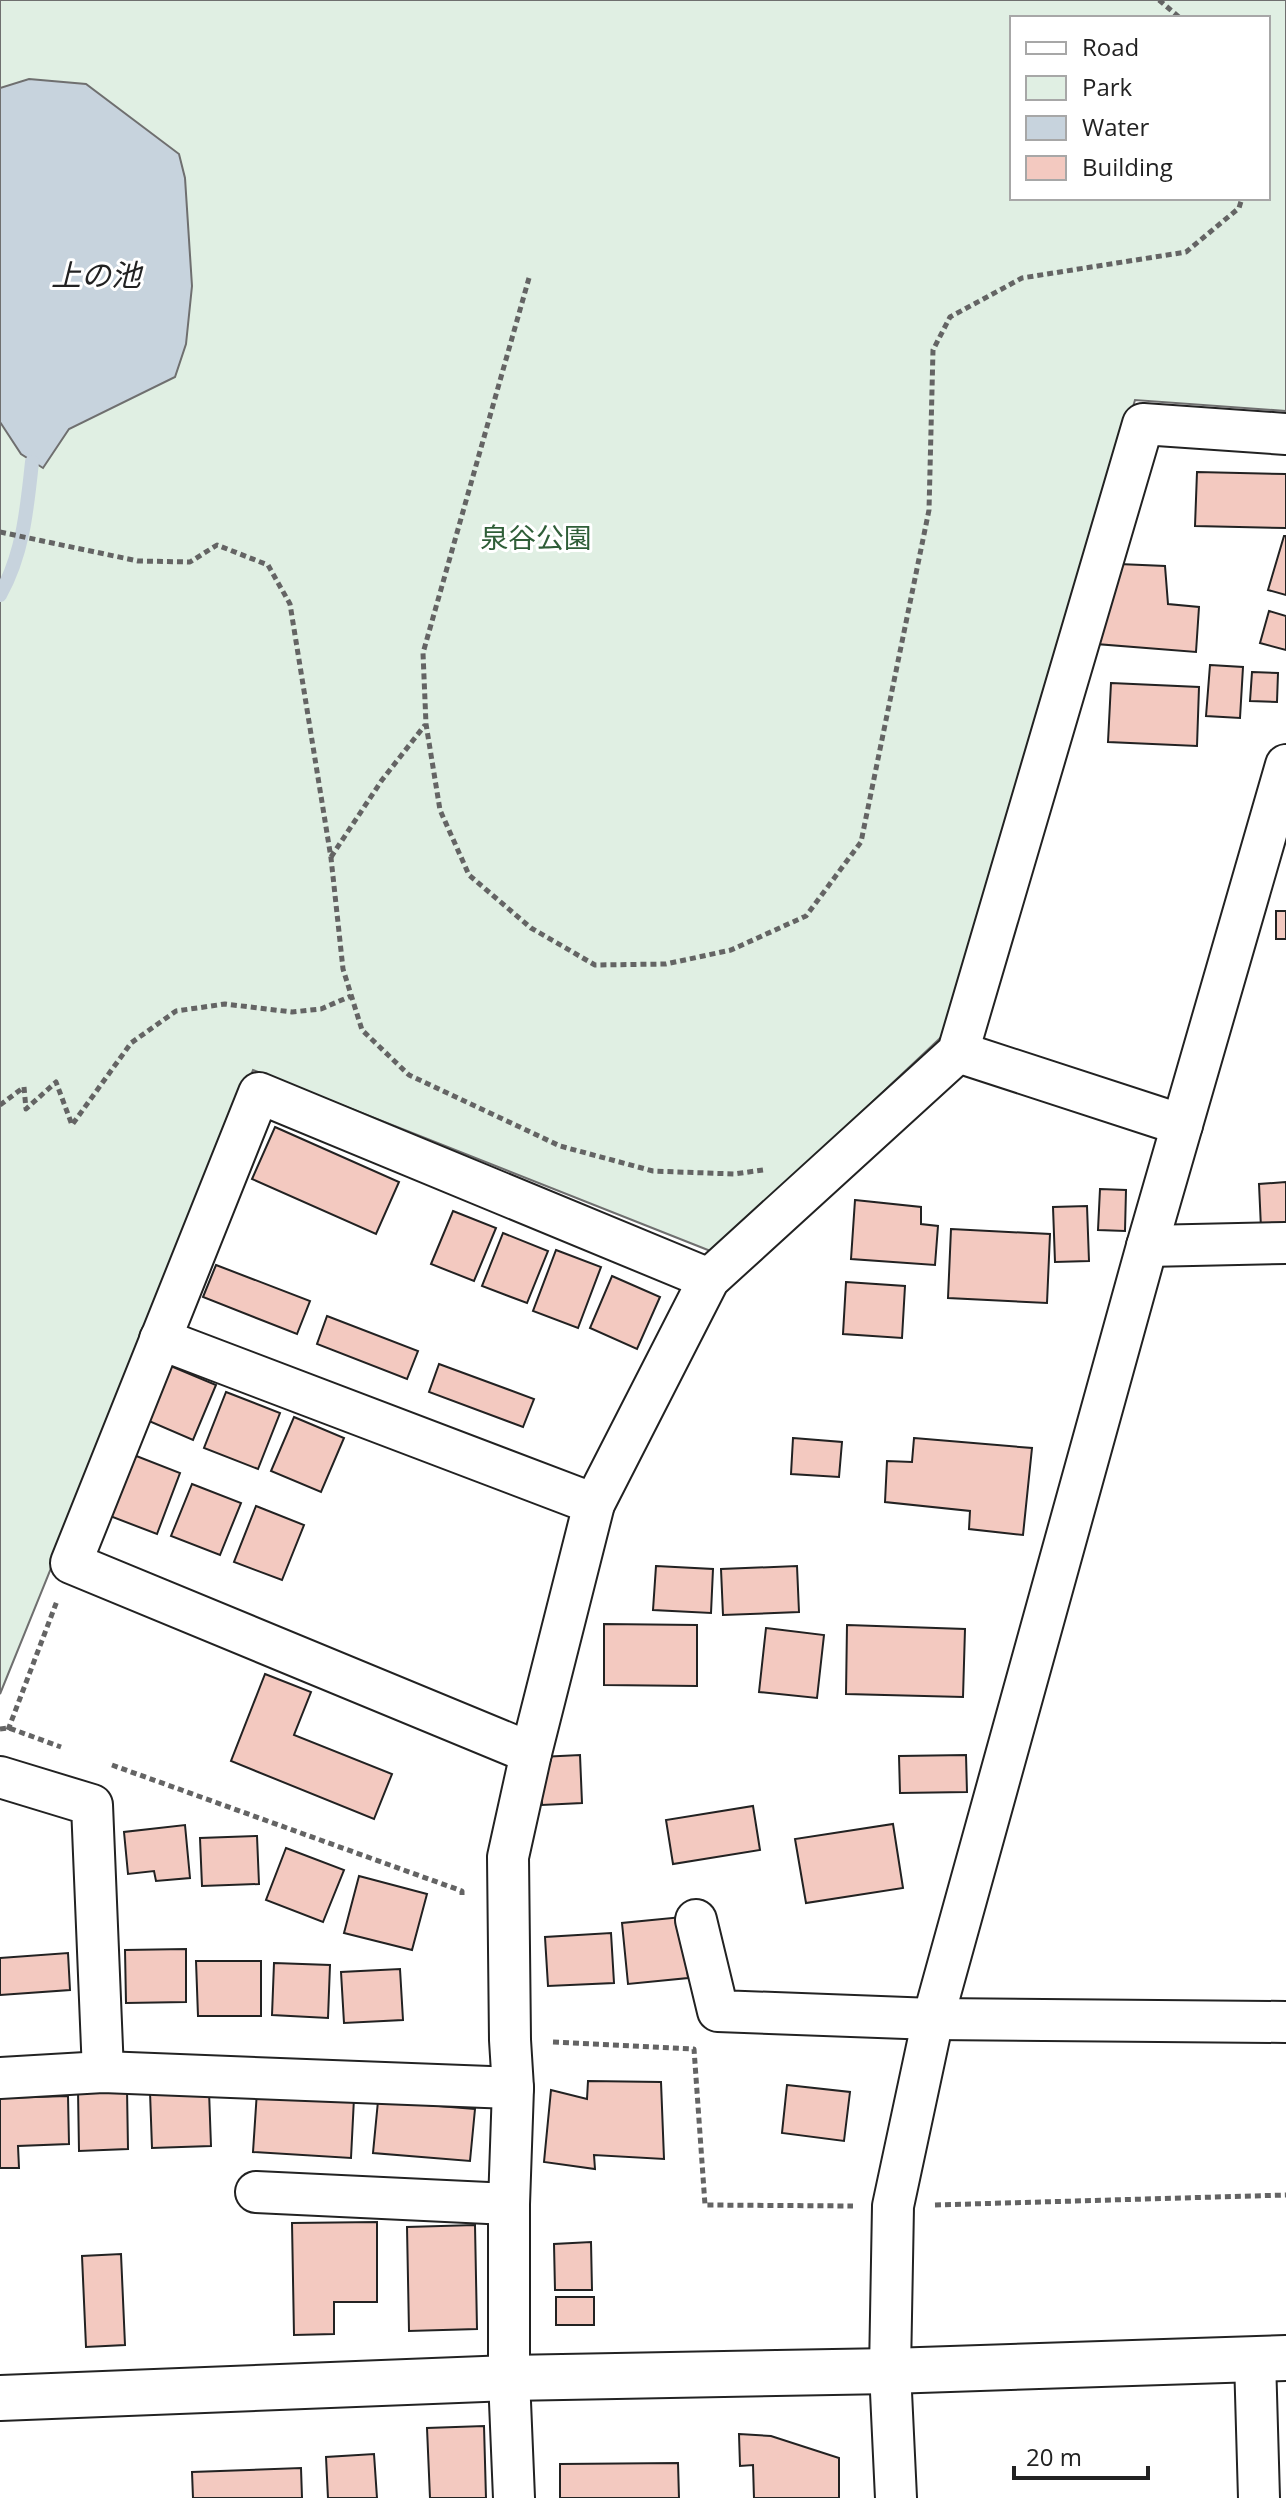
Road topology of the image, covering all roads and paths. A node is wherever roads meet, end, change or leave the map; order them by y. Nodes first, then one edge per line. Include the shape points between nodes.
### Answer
1 (1159, 0) edge
2 (1178, 16) edge
3 (1241, 200) edge
4 (529, 278) dead end
5 (1286, 434) edge
6 (0, 532) edge
7 (426, 724) junction
8 (1286, 765) edge
9 (331, 858) junction
10 (351, 996) junction
11 (958, 1052) junction
12 (0, 1105) edge
13 (1182, 1125) junction
14 (764, 1170) dead end
15 (1286, 1243) edge
16 (1147, 1246) junction
17 (709, 1279) junction
18 (160, 1339) junction
19 (594, 1504) junction
20 (71, 1563) junction
21 (9, 1728) junction
22 (0, 1729) edge
23 (68, 1749) dead end
24 (531, 1753) junction
25 (2, 1758) edge
26 (111, 1765) dead end
27 (463, 1906) dead end
28 (696, 1920) dead end
29 (933, 2019) junction
30 (1286, 2022) edge
31 (103, 2072) junction
32 (0, 2078) edge
33 (513, 2088) junction
34 (256, 2192) dead end
35 (509, 2204) junction
36 (1270, 2359) edge
37 (890, 2371) junction
38 (509, 2378) junction
39 (0, 2398) edge
40 (514, 2498) edge
41 (896, 2498) edge
42 (1259, 2498) edge

1 - 2 path
3 - 7 path via 1239,208 1186,252 1022,278 950,317 933,350 929,510 861,842 806,916 731,950 666,964 595,965 531,928 469,875 440,810
4 - 7 path via 423,653
5 - 11 street via 1143,424
6 - 9 path via 138,561 190,562 217,545 268,565 290,604
7 - 9 path
8 - 13 street
9 - 10 path via 343,969
10 - 12 path via 321,1009 292,1012 225,1004 176,1011 131,1043 72,1125 56,1082 26,1109 24,1087
10 - 14 path via 362,1030 409,1075 560,1146 653,1171
11 - 13 street
11 - 17 street
13 - 16 street
15 - 16 street
16 - 29 street
17 - 18 street via 259,1093
17 - 19 street
18 - 19 street
18 - 20 street
19 - 24 street
20 - 21 path
20 - 24 street
21 - 22 path
21 - 23 path
21 - 25 path
24 - 33 street via 508,1857
25 - 31 street via 92,1805
26 - 27 path via 462,1891
28 - 29 street via 718,2011
29 - 30 street
29 - 37 street via 893,2206
31 - 32 street
31 - 33 street
33 - 35 street
34 - 35 street
35 - 38 street
36 - 37 street
36 - 42 street
37 - 38 street
37 - 41 street
38 - 39 street
38 - 40 street

